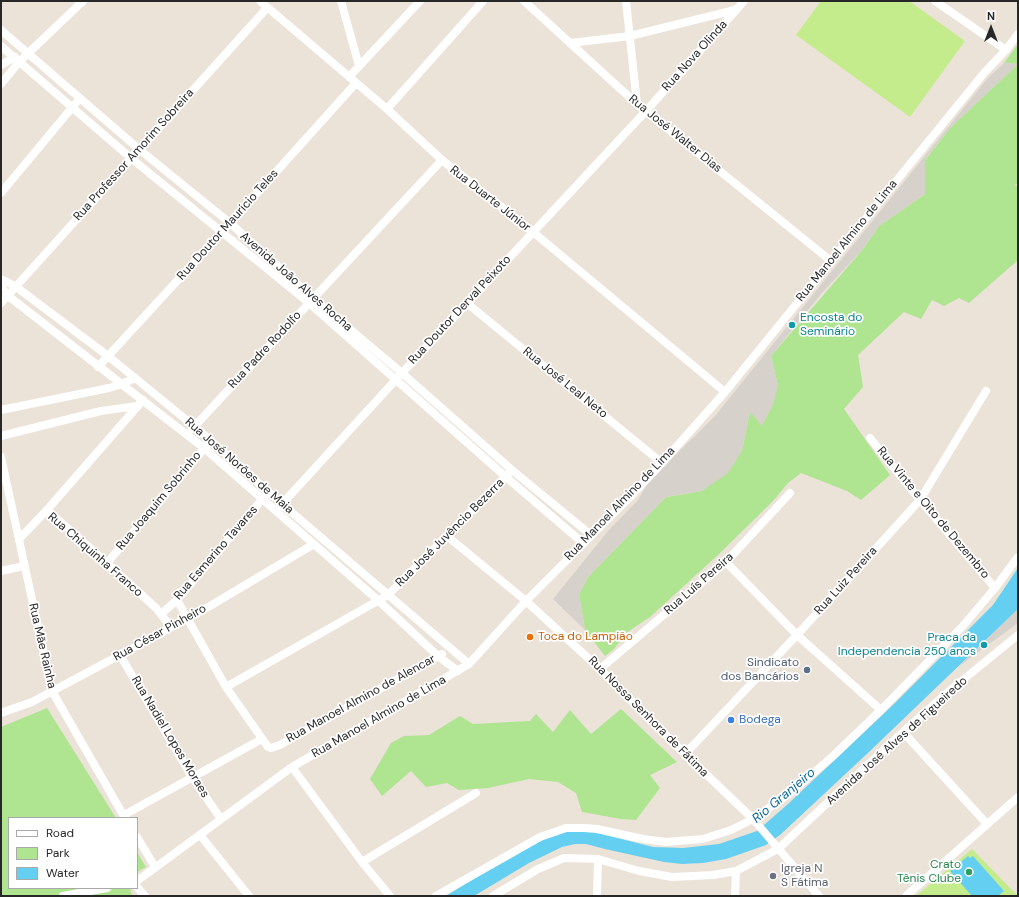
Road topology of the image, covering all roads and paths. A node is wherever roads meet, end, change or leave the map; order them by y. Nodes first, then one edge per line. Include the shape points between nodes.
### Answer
1 (83, 1) edge
2 (260, 1) edge
3 (341, 1) edge
4 (420, 1) edge
5 (483, 1) edge
6 (524, 1) edge
7 (626, 1) edge
8 (744, 1) edge
9 (935, 1) edge
10 (945, 4) edge
11 (268, 8) junction
12 (736, 10) junction
13 (1, 30) edge
14 (1018, 34) edge
15 (630, 36) junction
16 (570, 43) junction
17 (1, 46) edge
18 (1006, 50) junction
19 (28, 53) junction
20 (17, 59) junction
21 (1, 65) edge
22 (359, 66) junction
23 (349, 77) junction
24 (356, 83) junction
25 (1, 84) edge
26 (80, 98) junction
27 (637, 104) junction
28 (72, 108) junction
29 (386, 109) junction
30 (646, 111) junction
31 (140, 150) junction
32 (132, 159) junction
33 (442, 160) junction
34 (191, 191) junction
35 (1, 193) edge
36 (182, 200) junction
37 (230, 223) junction
38 (222, 232) junction
39 (533, 232) junction
40 (270, 259) junction
41 (831, 261) junction
42 (262, 266) junction
43 (1, 279) edge
44 (1, 286) edge
45 (15, 286) junction
46 (7, 295) junction
47 (311, 300) junction
48 (1, 302) edge
49 (468, 304) junction
50 (108, 356) junction
51 (98, 367) junction
52 (402, 373) junction
53 (135, 378) junction
54 (396, 380) junction
55 (122, 384) junction
56 (986, 391) dead end
57 (725, 392) junction
58 (140, 403) junction
59 (438, 405) junction
60 (1, 410) edge
61 (431, 410) junction
62 (194, 426) junction
63 (187, 434) junction
64 (471, 434) junction
65 (1, 436) edge
66 (870, 438) dead end
67 (464, 440) junction
68 (211, 441) junction
69 (204, 448) junction
70 (1, 457) edge
71 (662, 463) junction
72 (512, 470) junction
73 (506, 477) junction
74 (269, 492) junction
75 (790, 492) dead end
76 (262, 499) junction
77 (920, 500) junction
78 (282, 504) junction
79 (47, 510) junction
80 (277, 512) junction
81 (591, 535) junction
82 (447, 536) junction
83 (18, 539) junction
84 (583, 543) junction
85 (314, 544) junction
86 (1018, 557) edge
87 (726, 562) junction
88 (107, 563) junction
89 (24, 566) junction
90 (1, 571) edge
91 (995, 588) junction
92 (388, 596) junction
93 (177, 600) junction
94 (526, 600) junction
95 (379, 601) junction
96 (161, 614) junction
97 (187, 618) junction
98 (171, 627) junction
99 (797, 635) junction
100 (1018, 635) edge
101 (452, 651) junction
102 (120, 655) junction
103 (438, 656) junction
104 (469, 664) junction
105 (600, 668) junction
106 (458, 671) junction
107 (226, 687) junction
108 (52, 691) junction
109 (1, 703) edge
110 (881, 710) junction
111 (2, 712) edge
112 (903, 732) junction
113 (262, 739) junction
114 (685, 754) junction
115 (292, 767) junction
116 (192, 777) junction
117 (476, 793) dead end
118 (1018, 797) edge
119 (125, 816) edge
120 (220, 819) junction
121 (756, 822) junction
122 (987, 824) junction
123 (200, 836) junction
124 (138, 839) edge
125 (776, 847) junction
126 (598, 859) junction
127 (362, 862) junction
128 (155, 868) junction
129 (736, 871) junction
130 (138, 880) edge
131 (138, 888) edge
132 (102, 889) edge
133 (64, 896) edge
134 (145, 896) edge
135 (249, 896) edge
136 (390, 896) edge
137 (436, 896) edge
138 (493, 896) edge
139 (597, 896) edge
140 (735, 896) edge
141 (819, 896) edge
142 (906, 896) edge

1 - 19 street
2 - 11 street, Rua Duarte Júnior
3 - 22 street
4 - 22 street
5 - 29 street
6 - 16 street, Rua José Walter Dias
7 - 15 street
8 - 12 street, Rua Nova Olinda
9 - 10 street
10 - 18 street
11 - 23 street, Rua Duarte Júnior
11 - 31 street, Rua Professor Amorim Sobreira
12 - 15 street
12 - 30 street, Rua Nova Olinda
13 - 19 street, Avenida João Alves Rocha
14 - 18 street, Rua Manoel Almino de Lima
15 - 16 street
15 - 27 street
16 - 27 street, Rua José Walter Dias
17 - 20 street, Avenida João Alves Rocha
18 - 41 street, Rua Manoel Almino de Lima via 984,73
19 - 20 street
19 - 26 street, Avenida João Alves Rocha
20 - 21 street
20 - 25 street
20 - 28 street, Avenida João Alves Rocha
22 - 23 street
23 - 24 street, Rua Duarte Júnior
24 - 29 street, Rua Duarte Júnior
24 - 37 street, Rua Doutor Mauricio Teles
26 - 28 street
26 - 31 street, Avenida João Alves Rocha
27 - 30 street, Rua José Walter Dias
28 - 32 street, Avenida João Alves Rocha
28 - 35 street
29 - 33 street, Rua Duarte Júnior
30 - 39 street, Rua Doutor Derval Peixoto
30 - 41 street, Rua José Walter Dias
31 - 32 street, Rua Professor Amorim Sobreira
31 - 34 street, Avenida João Alves Rocha
32 - 36 street, Avenida João Alves Rocha
32 - 45 street, Rua Professor Amorim Sobreira
33 - 39 street, Rua Duarte Júnior
33 - 47 street, Rua Padre Rodolfo
34 - 36 street
34 - 37 street, Avenida João Alves Rocha
36 - 38 street, Avenida João Alves Rocha
37 - 38 street, Rua Doutor Mauricio Teles
37 - 40 street, Avenida João Alves Rocha
38 - 42 street, Avenida João Alves Rocha
38 - 50 street, Rua Doutor Mauricio Teles
39 - 49 street, Rua Doutor Derval Peixoto
39 - 57 street, Rua Duarte Júnior
40 - 42 street
40 - 47 street, Avenida João Alves Rocha
41 - 57 street, Rua Manoel Almino de Lima
42 - 47 street, Avenida João Alves Rocha
43 - 45 street, Rua José Norões de Maia
44 - 46 street, Rua José Norões de Maia
45 - 46 street, Rua Professor Amorim Sobreira
45 - 50 street, Rua José Norões de Maia
46 - 48 street, Rua Professor Amorim Sobreira
46 - 51 street, Rua José Norões de Maia
47 - 52 street, Avenida João Alves Rocha
47 - 54 street, Avenida João Alves Rocha
47 - 62 street, Rua Padre Rodolfo
49 - 52 street, Rua Doutor Derval Peixoto
49 - 71 street, Rua José Leal Neto
50 - 51 street, Rua Doutor Mauricio Teles
50 - 53 street, Rua José Norões de Maia
51 - 55 street, Rua José Norões de Maia
52 - 54 street, Rua Doutor Derval Peixoto
52 - 59 street, Avenida João Alves Rocha
53 - 55 street
53 - 62 street, Rua José Norões de Maia
54 - 61 street, Avenida João Alves Rocha
54 - 78 street, Rua Doutor Derval Peixoto
55 - 58 street, Rua José Norões de Maia
55 - 60 street
56 - 77 street, Rua Luiz Pereira
57 - 71 street, Rua Manoel Almino de Lima
58 - 63 street, Rua José Norões de Maia
58 - 65 street
58 - 79 street
59 - 61 street
59 - 64 street, Avenida João Alves Rocha
61 - 67 street, Avenida João Alves Rocha
62 - 63 street, Rua Padre Rodolfo
62 - 68 street, Rua José Norões de Maia
63 - 69 street, Rua José Norões de Maia
64 - 67 street
64 - 72 street, Avenida João Alves Rocha
66 - 77 street, Rua Vinte e Oito de Dezembro
67 - 73 street, Avenida João Alves Rocha
68 - 69 street, Rua Joaquim Sobrinho
68 - 74 street, Rua José Norões de Maia
69 - 76 street, Rua José Norões de Maia
69 - 88 street, Rua Joaquim Sobrinho
70 - 83 street, Rua Mãe Rainha
71 - 81 street, Rua Manoel Almino de Lima
72 - 73 street, Rua José Juvêncio Bezerra
72 - 81 street, Avenida João Alves Rocha
73 - 82 street, Rua José Juvêncio Bezerra
73 - 84 street, Avenida João Alves Rocha
74 - 76 street, Rua Esmerino Tavares
74 - 78 street, Rua José Norões de Maia
75 - 87 street, Rua Luís Pereira
76 - 80 street, Rua José Norões de Maia
76 - 93 street, Rua Esmerino Tavares
77 - 91 street, Rua Vinte e Oito de Dezembro
77 - 99 street, Rua Luiz Pereira
78 - 80 street, Rua Doutor Derval Peixoto
78 - 92 street, Rua José Norões de Maia
79 - 83 street, Rua Chiquinha Franco
79 - 88 street, Rua Chiquinha Franco
80 - 85 street, Rua José Norões de Maia
81 - 84 street, Rua Manoel Almino de Lima
82 - 92 street, Rua José Juvêncio Bezerra
82 - 94 street, Rua Nossa Senhora de Fátima
83 - 89 street, Rua Mãe Rainha
84 - 94 street, Rua Manoel Almino de Lima
85 - 95 street, Rua José Norões de Maia
85 - 97 street, Rua César Pinheiro
86 - 91 street
87 - 99 street
87 - 105 street, Rua Luís Pereira
88 - 96 street, Rua Chiquinha Franco
89 - 90 street
89 - 108 street, Rua Mãe Rainha
91 - 110 street via 962,627
92 - 95 street
92 - 101 street, Rua José Norões de Maia
93 - 96 street, Rua Esmerino Tavares
93 - 97 street
94 - 104 street, Rua Manoel Almino de Lima
94 - 105 street, Rua Nossa Senhora de Fátima
95 - 103 street, Rua José Norões de Maia
95 - 107 street
96 - 98 street, Rua Chiquinha Franco
97 - 98 street, Rua César Pinheiro
97 - 107 street
98 - 102 street, Rua César Pinheiro
99 - 110 street
99 - 114 street, Rua Luiz Pereira
100 - 112 street, Avenida José Alves de Figueiredo
101 - 103 street, Rua Manoel Almino de Alencar
101 - 104 street, Rua José Norões de Maia
102 - 108 street, Rua César Pinheiro
102 - 116 street, Rua Nadiel Lopes Moraes
103 - 106 street, Rua José Norões de Maia
103 - 113 street, Rua Manoel Almino de Alencar via 280,745 271,748
104 - 106 street, Rua Manoel Almino de Lima
105 - 114 street, Rua Nossa Senhora de Fátima
106 - 115 street, Rua Manoel Almino de Lima
107 - 113 street
108 - 111 street, Rua César Pinheiro via 32,702
108 - 119 street, Rua Mãe Rainha
109 - 111 street
110 - 121 street via 832,757
112 - 122 street
112 - 125 street, Avenida José Alves de Figueiredo
113 - 116 street
114 - 121 street, Rua Nossa Senhora de Fátima
115 - 120 street, Rua Manoel Almino de Lima
115 - 127 street
116 - 119 street
116 - 120 street, Rua Nadiel Lopes Moraes
117 - 127 street
118 - 122 street
120 - 123 street, Rua Manoel Almino de Lima
121 - 125 street, Rua Nossa Senhora de Fátima
121 - 137 street via 703,839 666,842 643,840 597,829 566,828 540,837
122 - 142 street
123 - 128 street, Rua Manoel Almino de Lima
123 - 135 street
124 - 128 street
125 - 129 street, Avenida José Alves de Figueiredo
125 - 141 street, Rua Nossa Senhora de Fátima
126 - 129 street, Avenida José Alves de Figueiredo via 639,872 672,877
126 - 138 street, Avenida José Alves de Figueiredo via 564,858 555,861
126 - 139 street
127 - 136 street
128 - 130 street, Rua Manoel Almino de Lima
129 - 140 street
131 - 134 street
132 - 133 street

